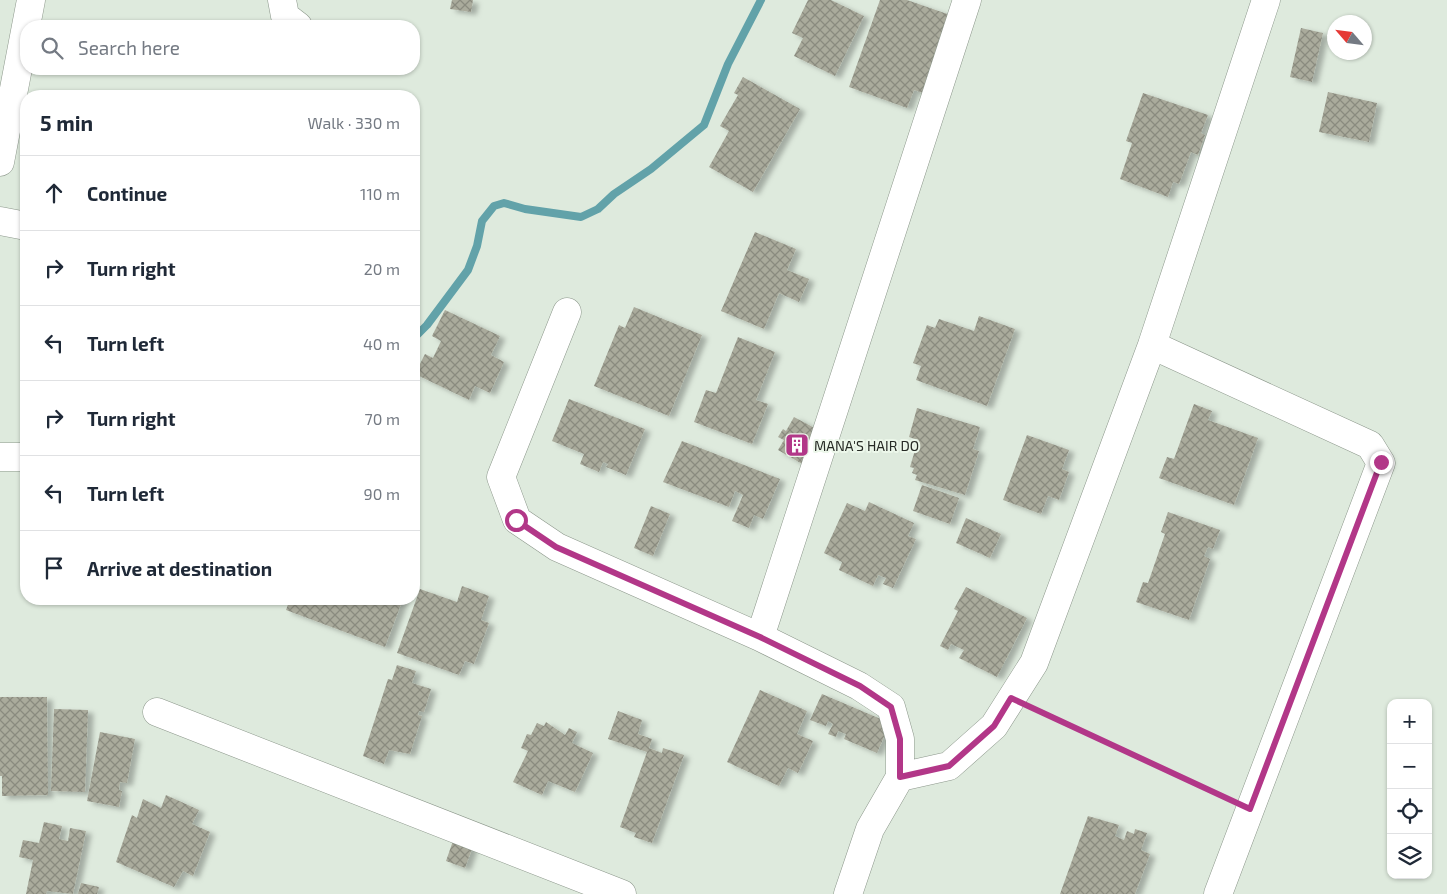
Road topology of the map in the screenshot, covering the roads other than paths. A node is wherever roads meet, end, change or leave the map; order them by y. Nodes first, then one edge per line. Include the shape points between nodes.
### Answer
1 (31, 0) edge
2 (282, 0) edge
3 (967, 0) edge
4 (1266, 0) edge
5 (27, 20) edge
6 (290, 20) edge
7 (20, 57) edge
8 (0, 162) edge
9 (0, 222) edge
10 (20, 225) edge
11 (567, 312) dead end
12 (1152, 345) junction
13 (0, 457) edge
14 (20, 457) edge
15 (760, 637) junction
16 (157, 712) dead end
17 (900, 777) junction
18 (622, 894) edge
19 (848, 894) edge
20 (1218, 894) edge

1 - 5 street
2 - 6 street via 285,16
3 - 15 street
4 - 12 street
7 - 8 street
9 - 10 street
11 - 15 street via 501,477 516,520 556,547
12 - 17 street via 1034,663 994,726 949,766
12 - 20 street via 1370,445 1381,462
13 - 14 street
15 - 17 street via 860,686 891,707 900,739
16 - 18 street
17 - 19 street via 870,829

